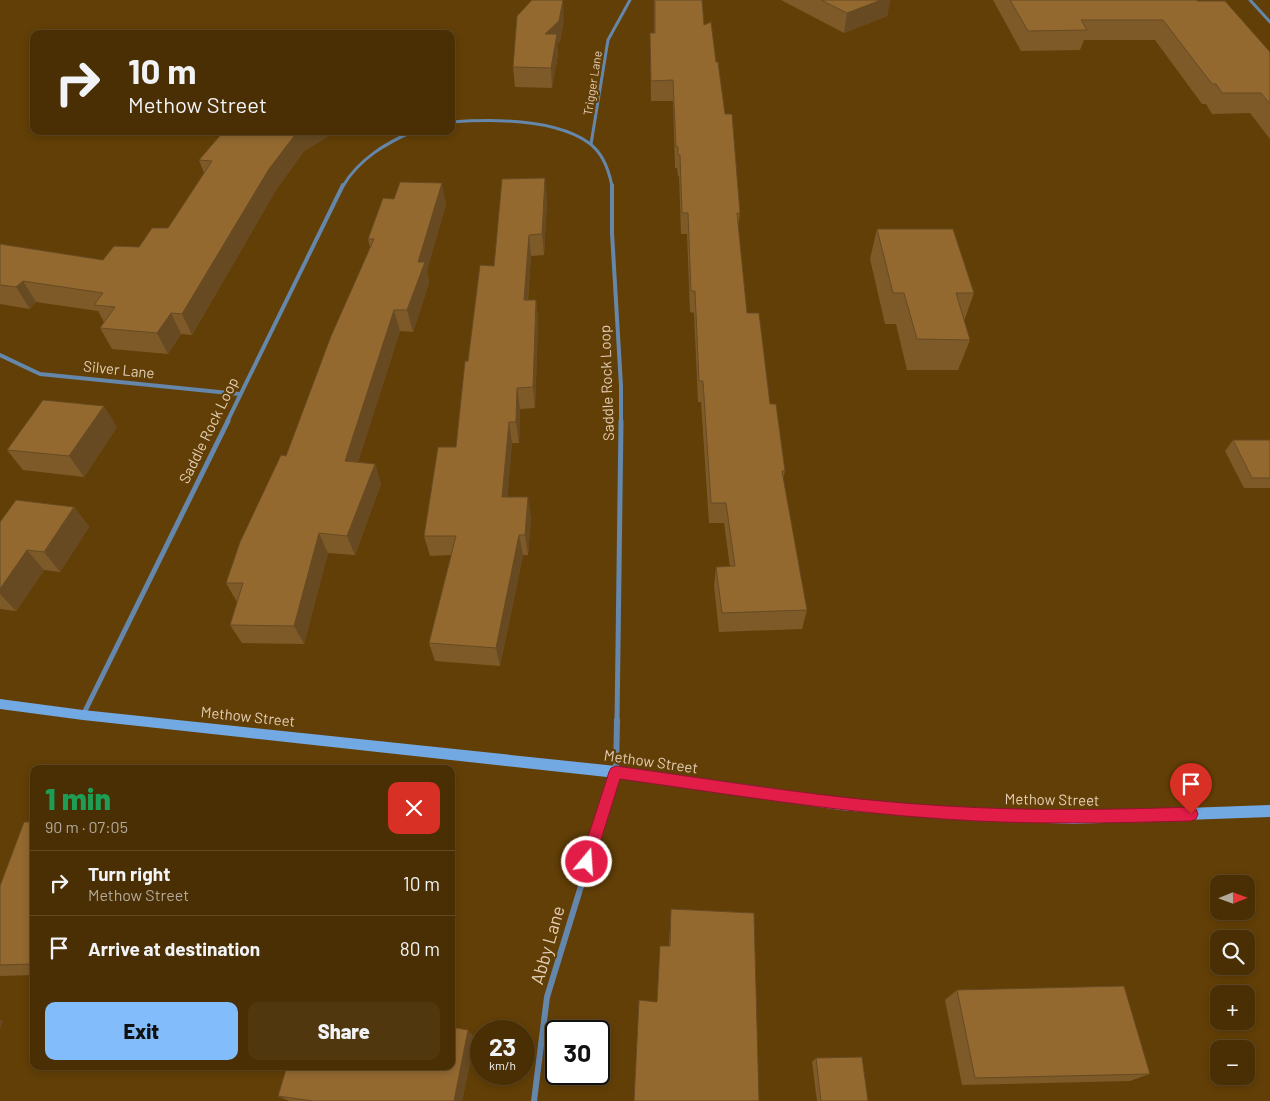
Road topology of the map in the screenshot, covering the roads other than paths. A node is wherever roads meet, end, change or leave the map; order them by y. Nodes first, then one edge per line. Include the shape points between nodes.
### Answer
1 (630, 0) edge
2 (1250, 0) edge
3 (1270, 22) edge
4 (455, 122) edge
5 (406, 135) edge
6 (591, 144) junction
7 (0, 356) edge
8 (239, 394) junction
9 (0, 704) edge
10 (83, 715) junction
11 (616, 772) junction
12 (1270, 812) edge
13 (534, 1101) edge

1 - 6 street, Trigger Lane via 608,40
2 - 3 street
4 - 6 street, Saddle Rock Loop via 488,119 534,123 575,135
5 - 8 street, Saddle Rock Loop via 371,153 344,184
6 - 11 street, Saddle Rock Loop via 604,160 613,192 612,233 621,386
7 - 8 street, Silver Lane via 40,374
8 - 10 street, Saddle Rock Loop
9 - 10 street, Methow Street
10 - 11 street, Methow Street
11 - 12 street, Methow Street via 840,804 945,813 1073,818
11 - 13 street, Abby Lane via 547,997

